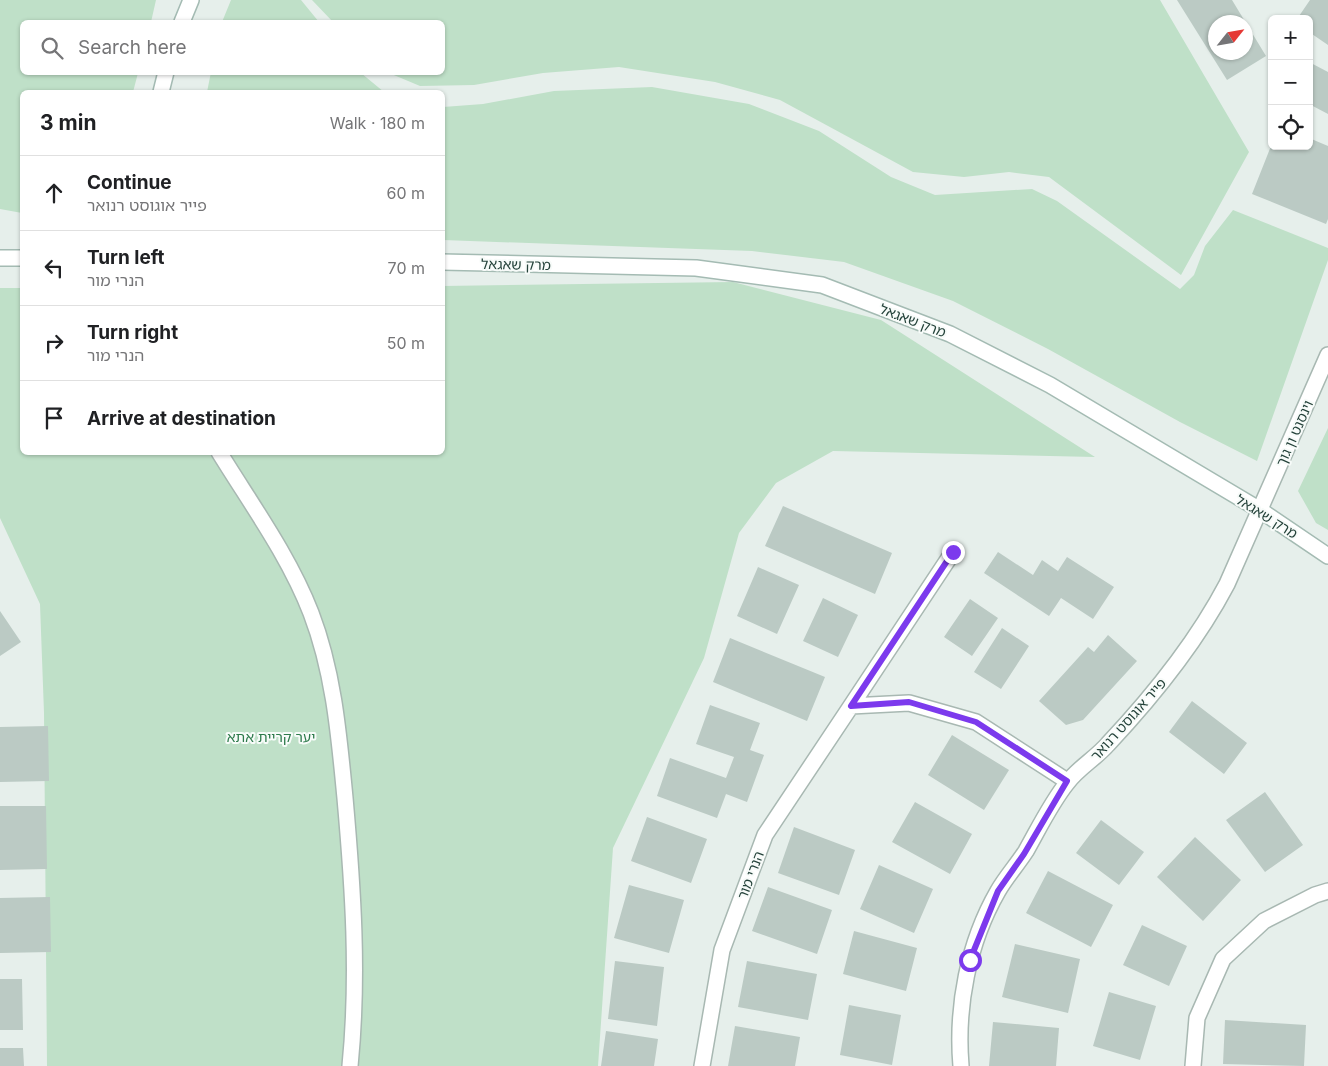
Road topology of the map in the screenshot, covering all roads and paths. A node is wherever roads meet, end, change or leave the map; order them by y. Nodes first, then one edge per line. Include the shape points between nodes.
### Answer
1 (191, 0) edge
2 (183, 20) edge
3 (165, 75) edge
4 (162, 90) edge
5 (0, 258) edge
6 (20, 258) edge
7 (445, 262) edge
8 (1328, 355) edge
9 (221, 455) edge
10 (1260, 510) junction
11 (953, 552) dead end
12 (1328, 556) edge
13 (851, 706) junction
14 (1067, 781) junction
15 (1328, 891) edge
16 (350, 1066) edge
17 (702, 1066) edge
18 (961, 1066) edge
19 (1193, 1066) edge

1 - 2 street
3 - 4 street
5 - 6 street
7 - 10 street, מרק שאגאל via 696,268 822,285 950,334 1042,381
8 - 10 street, וינסנט ון גוך
9 - 16 street via 286,562 311,613 336,705 354,893 355,1014
10 - 12 street, מרק שאגאל
10 - 14 street, פייר אוגוסט רנואר via 1212,614 1170,673 1107,746
11 - 13 street, הנרי מור
13 - 14 street via 909,702 976,722
13 - 17 street, הנרי מור via 765,835 722,950
14 - 18 street, פייר אוגוסט רנואר via 998,891 970,960 961,1003
15 - 19 street via 1264,922 1224,959 1197,1018

